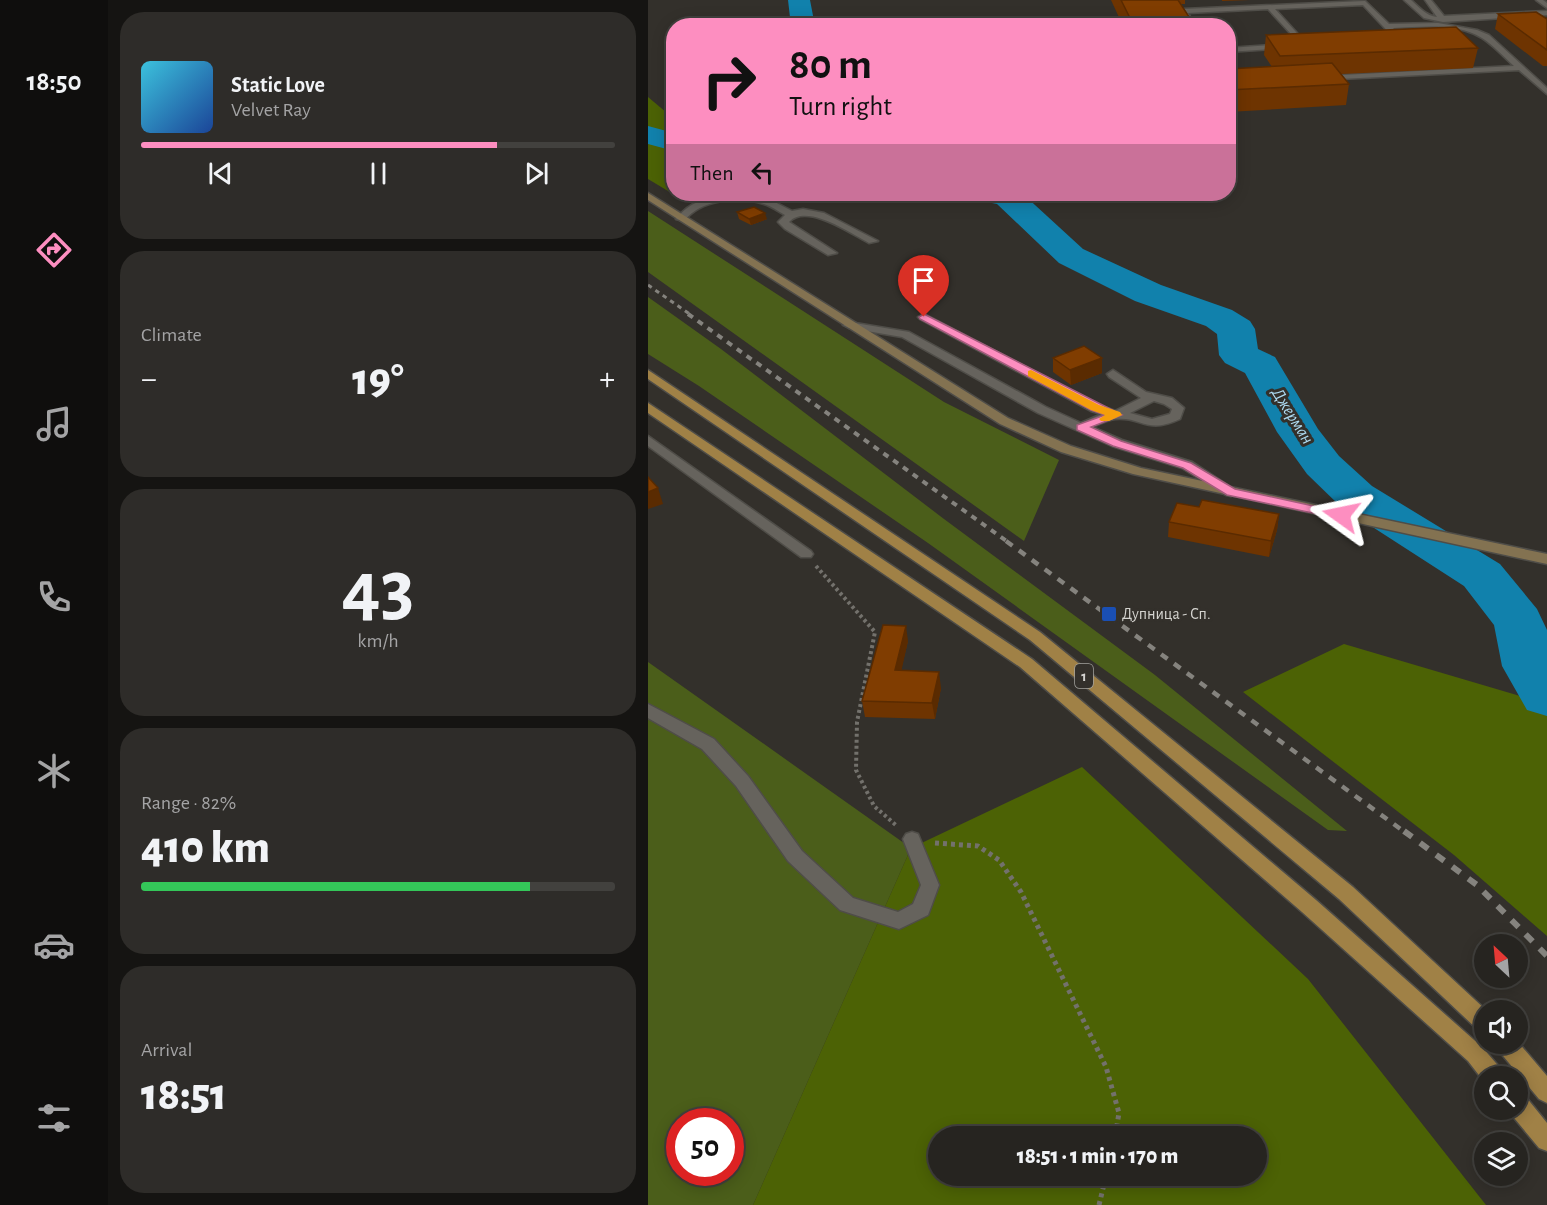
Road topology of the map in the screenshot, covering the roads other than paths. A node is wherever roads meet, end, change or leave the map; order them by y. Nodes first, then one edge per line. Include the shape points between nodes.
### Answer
1 (1407, 0) edge
2 (1428, 0) edge
3 (1539, 0) edge
4 (1547, 6) edge
5 (1270, 8) junction
6 (1547, 13) edge
7 (1188, 18) edge
8 (1443, 20) junction
9 (1388, 26) junction
10 (1389, 40) edge
11 (1303, 45) junction
12 (1314, 45) edge
13 (1236, 49) edge
14 (1520, 68) junction
15 (1310, 78) edge
16 (1547, 92) edge
17 (648, 196) edge
18 (706, 201) edge
19 (766, 201) edge
20 (791, 214) junction
21 (681, 219) junction
22 (873, 241) dead end
23 (832, 253) dead end
24 (924, 317) dead end
25 (849, 325) junction
26 (648, 374) edge
27 (1113, 374) dead end
28 (1154, 398) junction
29 (648, 407) edge
30 (1116, 415) junction
31 (1081, 427) junction
32 (648, 440) edge
33 (1232, 492) junction
34 (806, 554) road end
35 (1547, 559) edge
36 (648, 710) edge
37 (912, 839) road end
38 (1474, 1013) edge
39 (1515, 1054) edge
40 (1485, 1066) edge
41 (1547, 1092) edge
42 (1528, 1117) edge
43 (1547, 1140) edge

1 - 8 street via 1426,17
2 - 8 street
3 - 4 street
5 - 7 street via 1184,11
5 - 9 street via 1365,3
5 - 11 street
6 - 8 street
9 - 10 street via 1400,39
9 - 14 street via 1470,30 1486,36
11 - 12 street
11 - 13 street
14 - 15 street
14 - 16 street
17 - 21 main road
18 - 21 street
19 - 20 street
20 - 22 street via 813,212
20 - 23 street via 783,222 788,227
21 - 25 main road
24 - 30 street via 1095,408
25 - 31 street via 905,334 1042,410
25 - 33 main road via 1004,421 1066,449 1137,471
26 - 38 main road, 1 via 1035,636 1346,893
27 - 28 street via 1142,395
28 - 30 street
28 - 30 street via 1178,408 1176,416 1151,424
29 - 40 main road, 1 via 1026,663 1309,906
30 - 31 street
31 - 33 street via 1187,465
32 - 34 street
33 - 35 main road
36 - 37 street via 708,744 741,781 795,856 847,904 898,921 921,909 930,885
39 - 41 main road
42 - 43 main road

